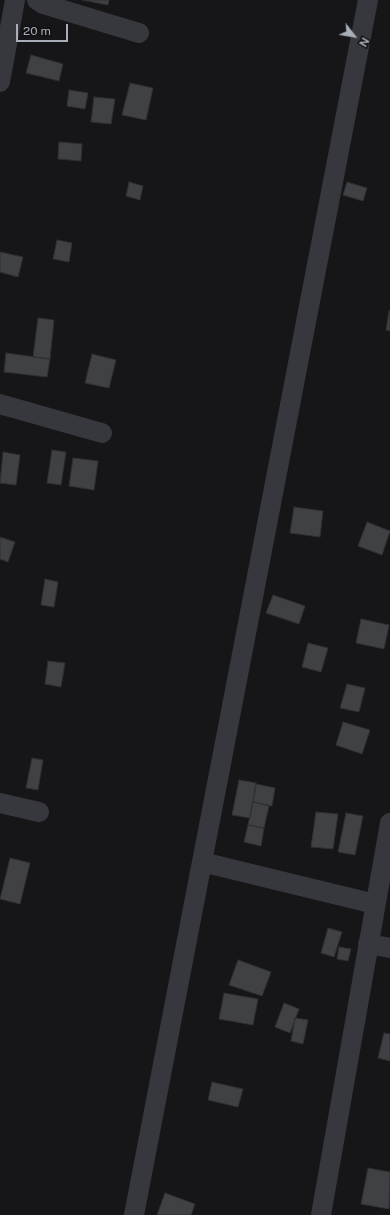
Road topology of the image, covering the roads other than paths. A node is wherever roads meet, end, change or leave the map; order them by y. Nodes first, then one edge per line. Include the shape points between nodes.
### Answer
1 (15, 0) edge
2 (37, 0) edge
3 (368, 0) edge
4 (139, 33) dead end
5 (0, 82) edge
6 (0, 404) edge
7 (102, 433) dead end
8 (0, 803) edge
9 (39, 812) dead end
10 (390, 823) edge
11 (202, 862) junction
12 (375, 904) junction
13 (368, 944) junction
14 (390, 948) edge
15 (134, 1215) edge
16 (321, 1215) edge

1 - 5 street
2 - 4 street
3 - 11 street
6 - 7 street
8 - 9 street
10 - 12 street
11 - 12 street
11 - 15 street
12 - 13 street
13 - 14 street
13 - 16 street

